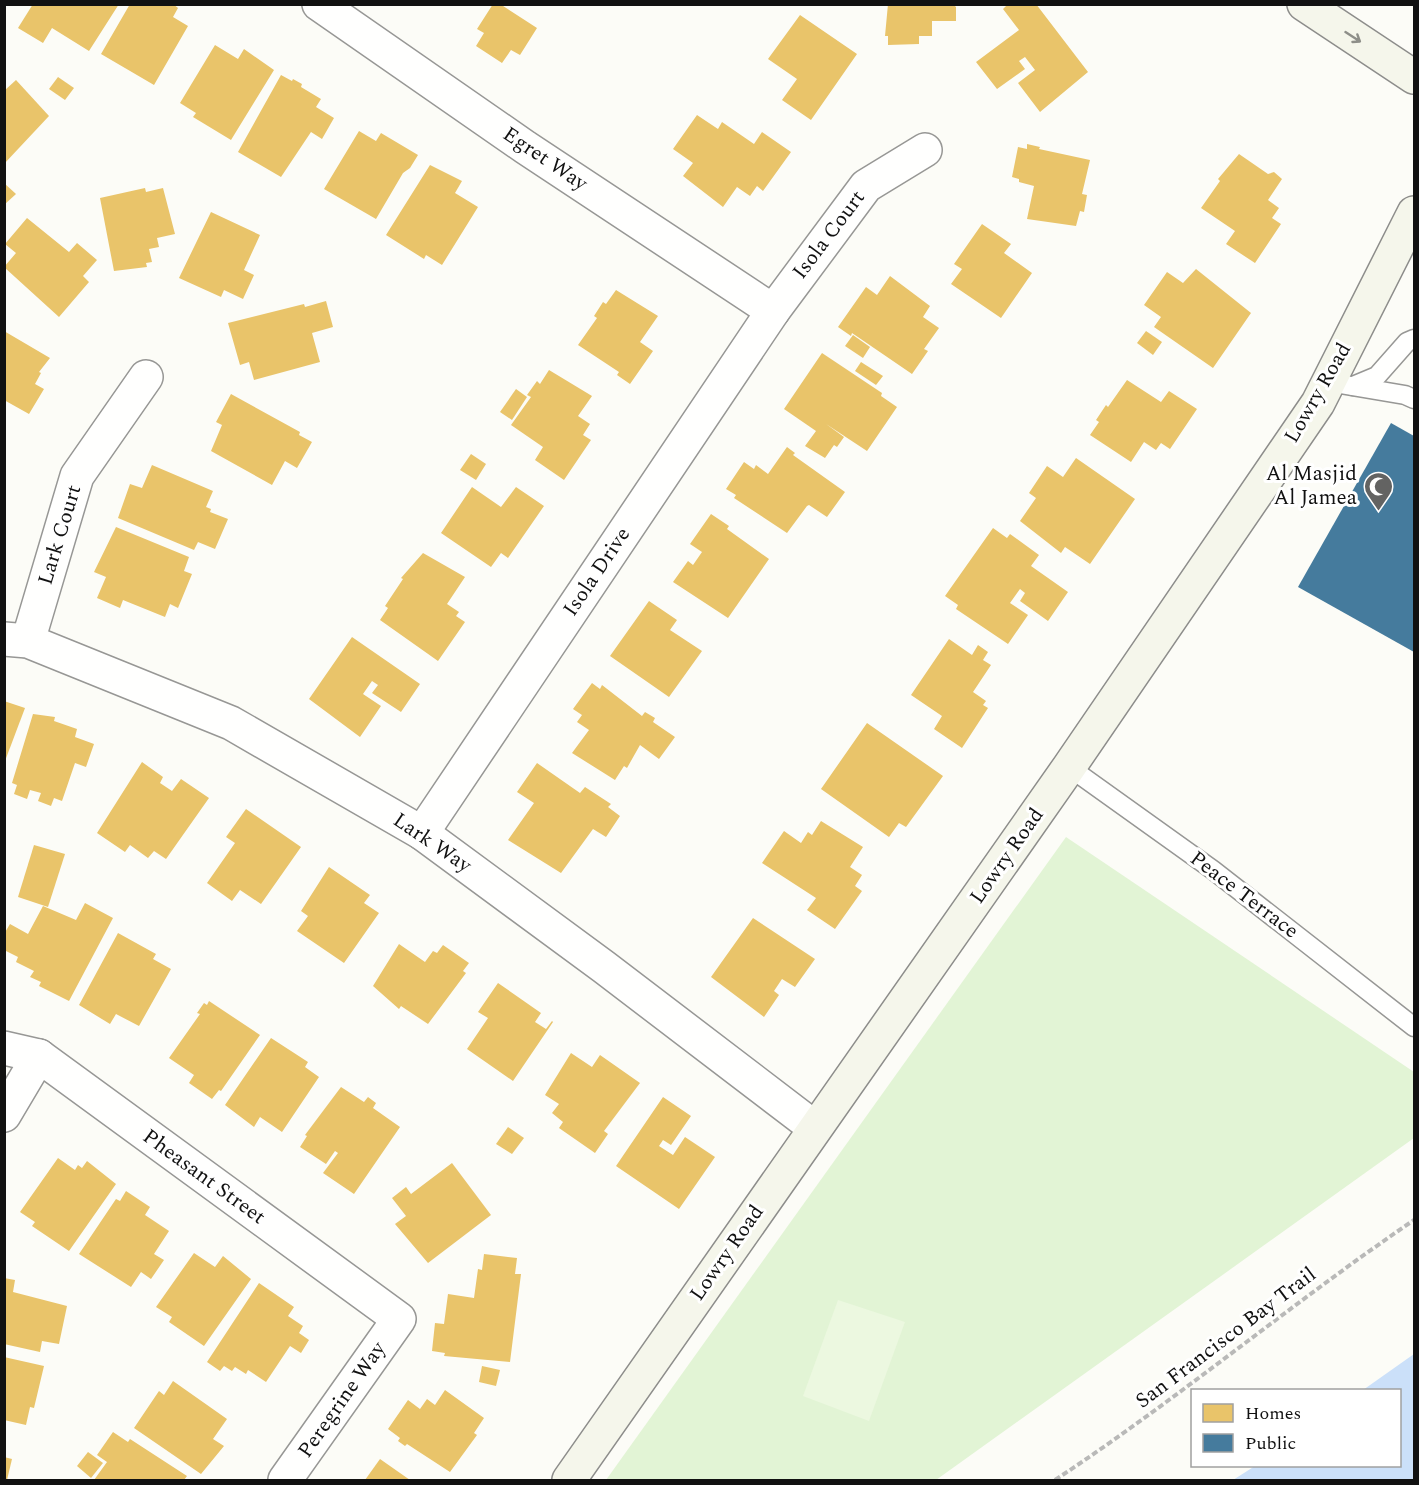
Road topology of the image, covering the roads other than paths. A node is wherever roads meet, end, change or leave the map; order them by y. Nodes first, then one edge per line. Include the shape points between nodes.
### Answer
1 (319, 4) edge
2 (1304, 4) edge
3 (1414, 77) edge
4 (925, 150) dead end
5 (1414, 213) edge
6 (773, 311) junction
7 (1414, 339) edge
8 (146, 377) dead end
9 (1340, 384) junction
10 (1414, 399) edge
11 (16, 640) edge
12 (1069, 768) junction
13 (422, 833) junction
14 (1414, 1027) edge
15 (4, 1048) edge
16 (39, 1056) junction
17 (4, 1115) edge
18 (815, 1128) junction
19 (399, 1319) joint
20 (285, 1480) edge
21 (569, 1480) edge

1 - 6 street, Egret Way via 525,147
2 -> 3 street
4 - 6 street, Isola Court via 866,186
5 - 9 street, Lowry Road
6 - 13 street, Isola Drive
7 - 9 lane via 1377,376
8 - 11 street, Lark Court via 77,476
9 - 10 lane
9 - 12 street, Lowry Road via 1318,403
11 - 13 street, Lark Way via 231,723
12 - 14 lane, Peace Terrace via 1213,870
12 - 18 street, Lowry Road
13 - 18 street, Lark Way
15 - 16 street, Pheasant Street
16 - 17 street
16 - 19 street, Pheasant Street
18 - 21 street, Lowry Road
19 - 20 street, Peregrine Way

